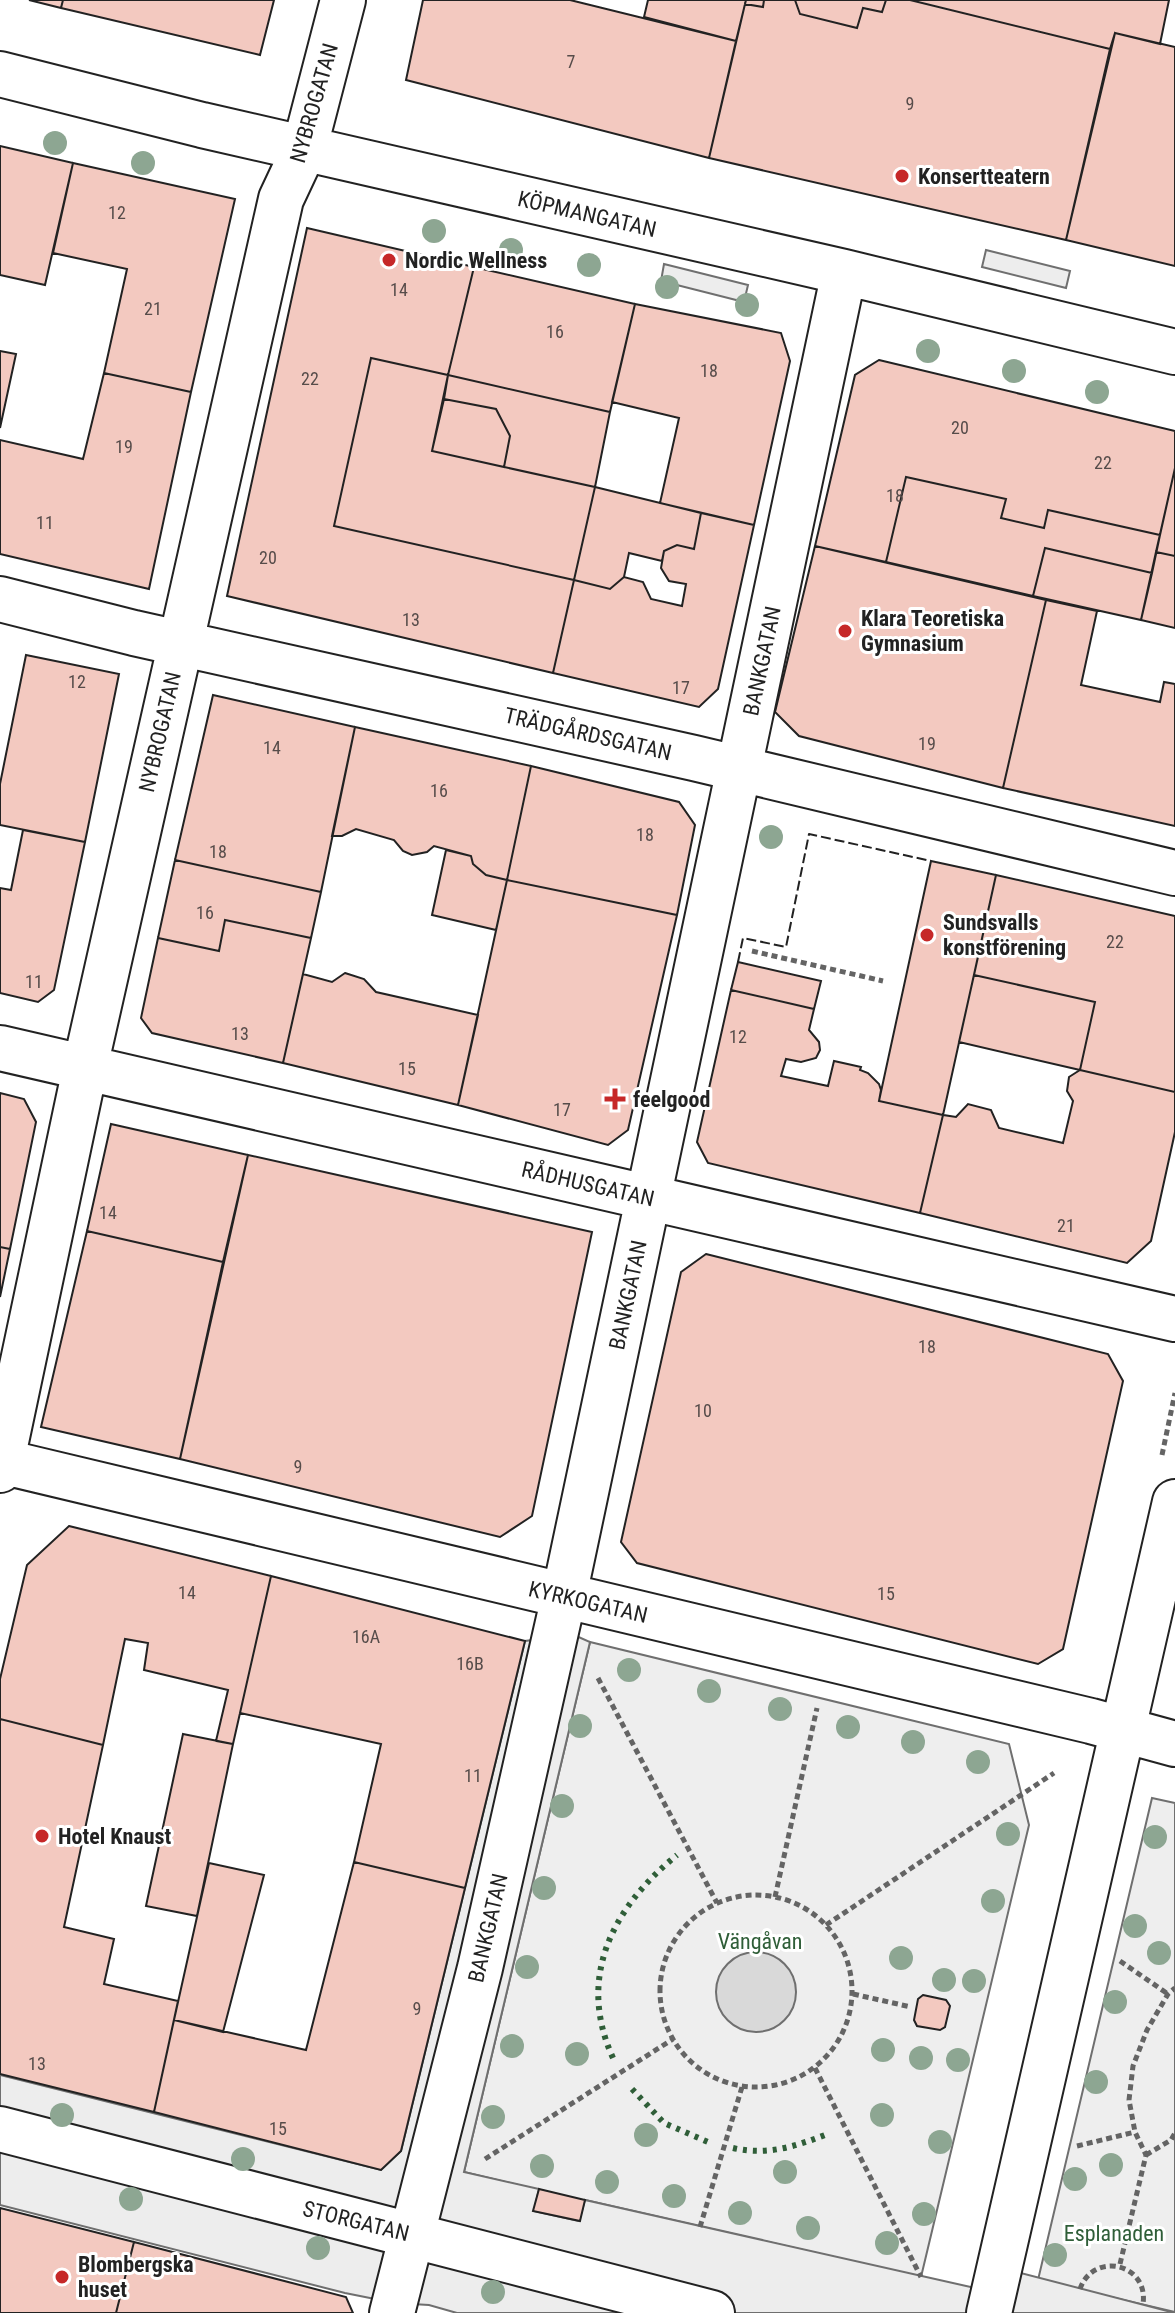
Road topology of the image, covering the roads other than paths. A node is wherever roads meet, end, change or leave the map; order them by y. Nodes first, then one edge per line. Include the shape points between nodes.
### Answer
1 (343, 0) edge
2 (0, 74) edge
3 (304, 150) junction
4 (844, 272) junction
5 (1175, 352) edge
6 (0, 599) edge
7 (181, 642) junction
8 (739, 769) junction
9 (1175, 873) edge
10 (0, 1048) edge
11 (85, 1068) junction
12 (648, 1197) junction
13 (1175, 1319) edge
14 (1, 1464) edge
15 (1175, 1502) edge
16 (564, 1596) junction
17 (1123, 1730) junction
18 (1175, 1744) edge
19 (0, 2129) edge
20 (411, 2235) junction
21 (394, 2308) edge
22 (712, 2313) edge
23 (989, 2313) edge

1 - 3 street, NYBROGATAN
2 - 3 street, KÖPMANGATAN
3 - 4 street, KÖPMANGATAN
3 - 7 street, NYBROGATAN via 281,199
4 - 5 street, KÖPMANGATAN
4 - 8 street, BANKGATAN
6 - 7 street, TRÄDGÅRDSGATAN
7 - 8 street, TRÄDGÅRDSGATAN
7 - 11 street, NYBROGATAN
8 - 9 street, TRÄDGÅRDSGATAN
8 - 12 street, BANKGATAN
10 - 11 street, RÅDHUSGATAN
11 - 12 street, RÅDHUSGATAN
11 - 14 street, NYBROGATAN
12 - 13 street, RÅDHUSGATAN
12 - 16 street, BANKGATAN
14 - 16 street, KYRKOGATAN
15 - 17 street
16 - 17 street, KYRKOGATAN
16 - 20 street, BANKGATAN via 480,1968
17 - 18 street, KYRKOGATAN
17 - 23 street
19 - 20 street, STORGATAN
20 - 21 street, BANKGATAN
20 - 22 street, STORGATAN

